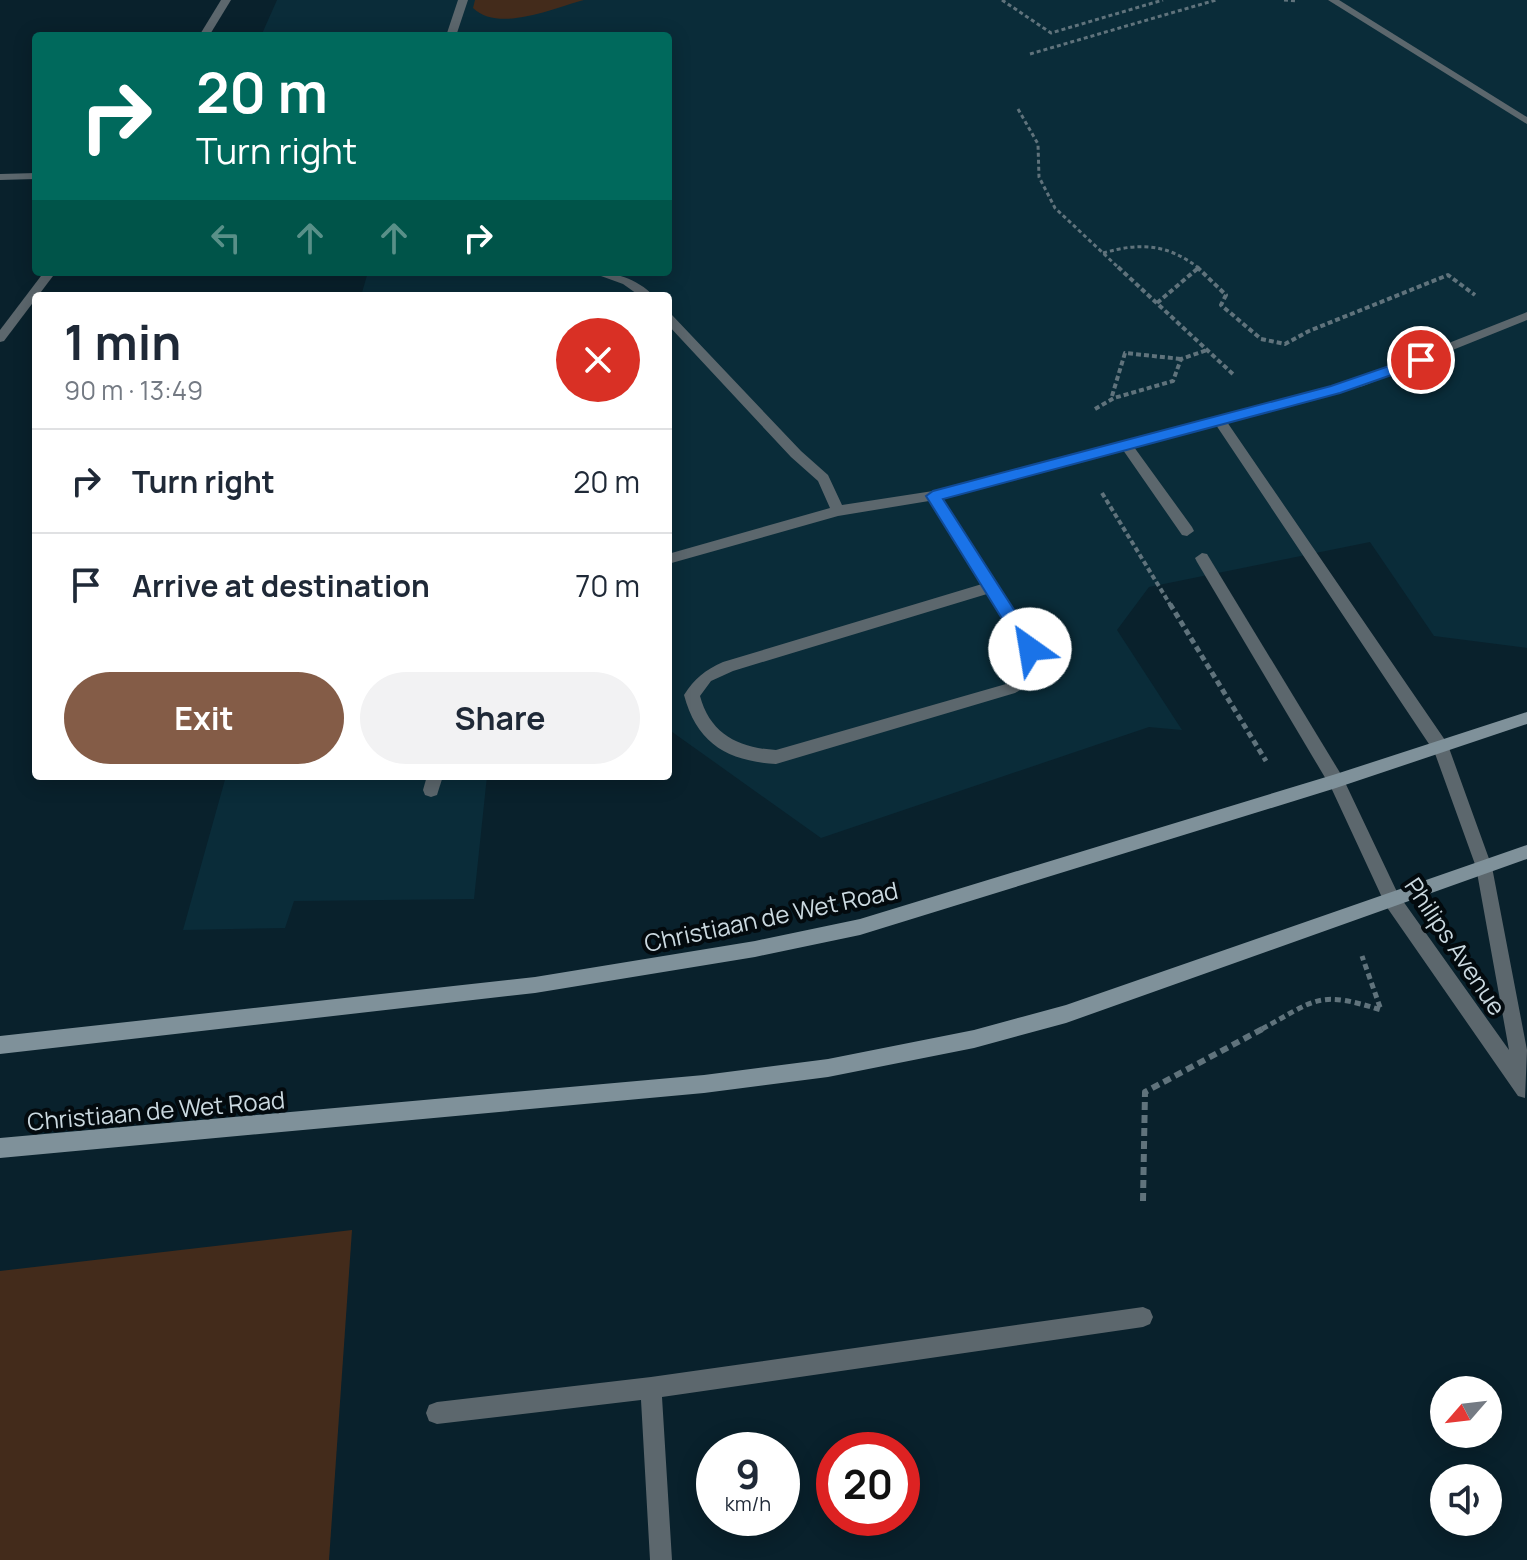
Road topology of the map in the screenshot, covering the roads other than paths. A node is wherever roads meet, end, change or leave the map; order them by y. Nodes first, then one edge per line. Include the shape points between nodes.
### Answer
1 (226, 0) edge
2 (463, 0) edge
3 (1333, 0) edge
4 (206, 32) edge
5 (452, 32) edge
6 (1527, 121) edge
7 (32, 176) edge
8 (0, 177) edge
9 (47, 276) edge
10 (610, 276) edge
11 (35, 292) edge
12 (642, 292) edge
13 (32, 296) edge
14 (1527, 316) edge
15 (672, 322) edge
16 (0, 338) edge
17 (1219, 420) junction
18 (1126, 445) junction
19 (933, 496) junction
20 (838, 511) junction
21 (1187, 531) dead end
22 (672, 558) edge
23 (1202, 558) dead end
24 (991, 587) junction
25 (1527, 718) edge
26 (1441, 748) junction
27 (1336, 781) junction
28 (1527, 852) edge
29 (1484, 867) junction
30 (1392, 900) junction
31 (0, 1045) edge
32 (1526, 1092) edge
33 (0, 1148) edge
34 (1143, 1317) dead end
35 (651, 1388) junction
36 (437, 1413) dead end
37 (661, 1560) edge

1 - 4 street
2 - 5 street
3 - 6 street
7 - 8 street
9 - 11 street
10 - 12 street
13 - 16 street
14 - 17 street via 1359,383
15 - 20 street via 823,478
17 - 18 street
17 - 26 street, Philips Avenue
18 - 19 street
18 - 21 street
19 - 20 street
19 - 24 street
20 - 22 street
23 - 27 street, Philips Avenue
24 - 24 street via 1037,667 1010,689 776,757 736,752 712,735 695,711 692,695 698,685 728,666
25 - 26 main road, Christiaan de Wet Road
26 - 27 main road, Christiaan de Wet Road
26 - 29 street, Philips Avenue
27 - 30 street, Philips Avenue
27 - 31 main road, Christiaan de Wet Road via 860,927 755,949 535,985
28 - 29 main road, Christiaan de Wet Road
29 - 30 main road, Christiaan de Wet Road
29 - 32 street, Philips Avenue
30 - 32 street, Philips Avenue
30 - 33 main road, Christiaan de Wet Road via 1066,1014 974,1039 828,1068 704,1084
34 - 35 street
35 - 36 street
35 - 37 street

